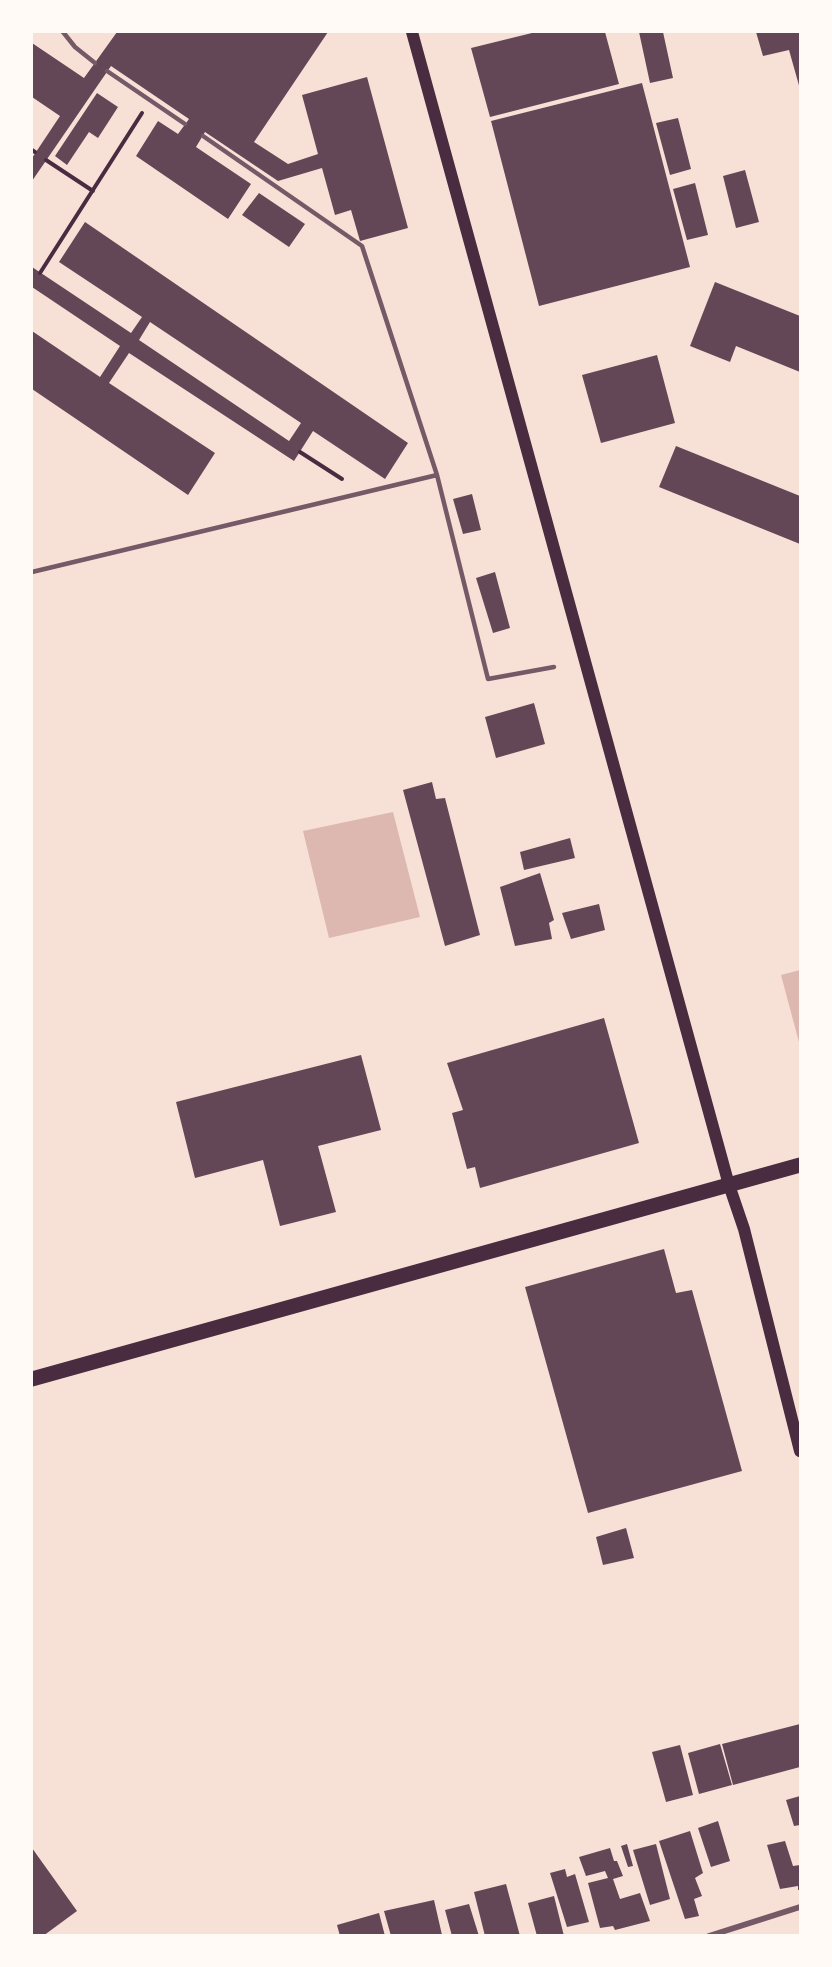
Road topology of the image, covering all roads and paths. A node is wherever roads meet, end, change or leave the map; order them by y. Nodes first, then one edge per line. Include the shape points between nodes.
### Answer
1 (63, 32) edge
2 (412, 32) edge
3 (95, 63) dead end
4 (107, 71) dead end
5 (151, 100) junction
6 (185, 124) dead end
7 (203, 136) dead end
8 (46, 160) dead end
9 (93, 191) junction
10 (40, 273) dead end
11 (300, 452) dead end
12 (437, 475) junction
13 (363, 493) junction
14 (32, 572) edge
15 (554, 667) dead end
16 (801, 1165) edge
17 (729, 1185) junction
18 (32, 1379) edge
19 (801, 1451) edge
20 (801, 1907) edge
21 (709, 1935) edge

1 - 3 lane
2 - 17 main road
4 - 5 lane
5 - 6 lane
5 - 9 path
7 - 12 lane via 362,246
8 - 9 path
9 - 10 path
11 - 13 path
12 - 13 lane
12 - 15 lane via 488,679
13 - 14 lane
16 - 17 main road
17 - 18 main road
17 - 19 main road
20 - 21 street

